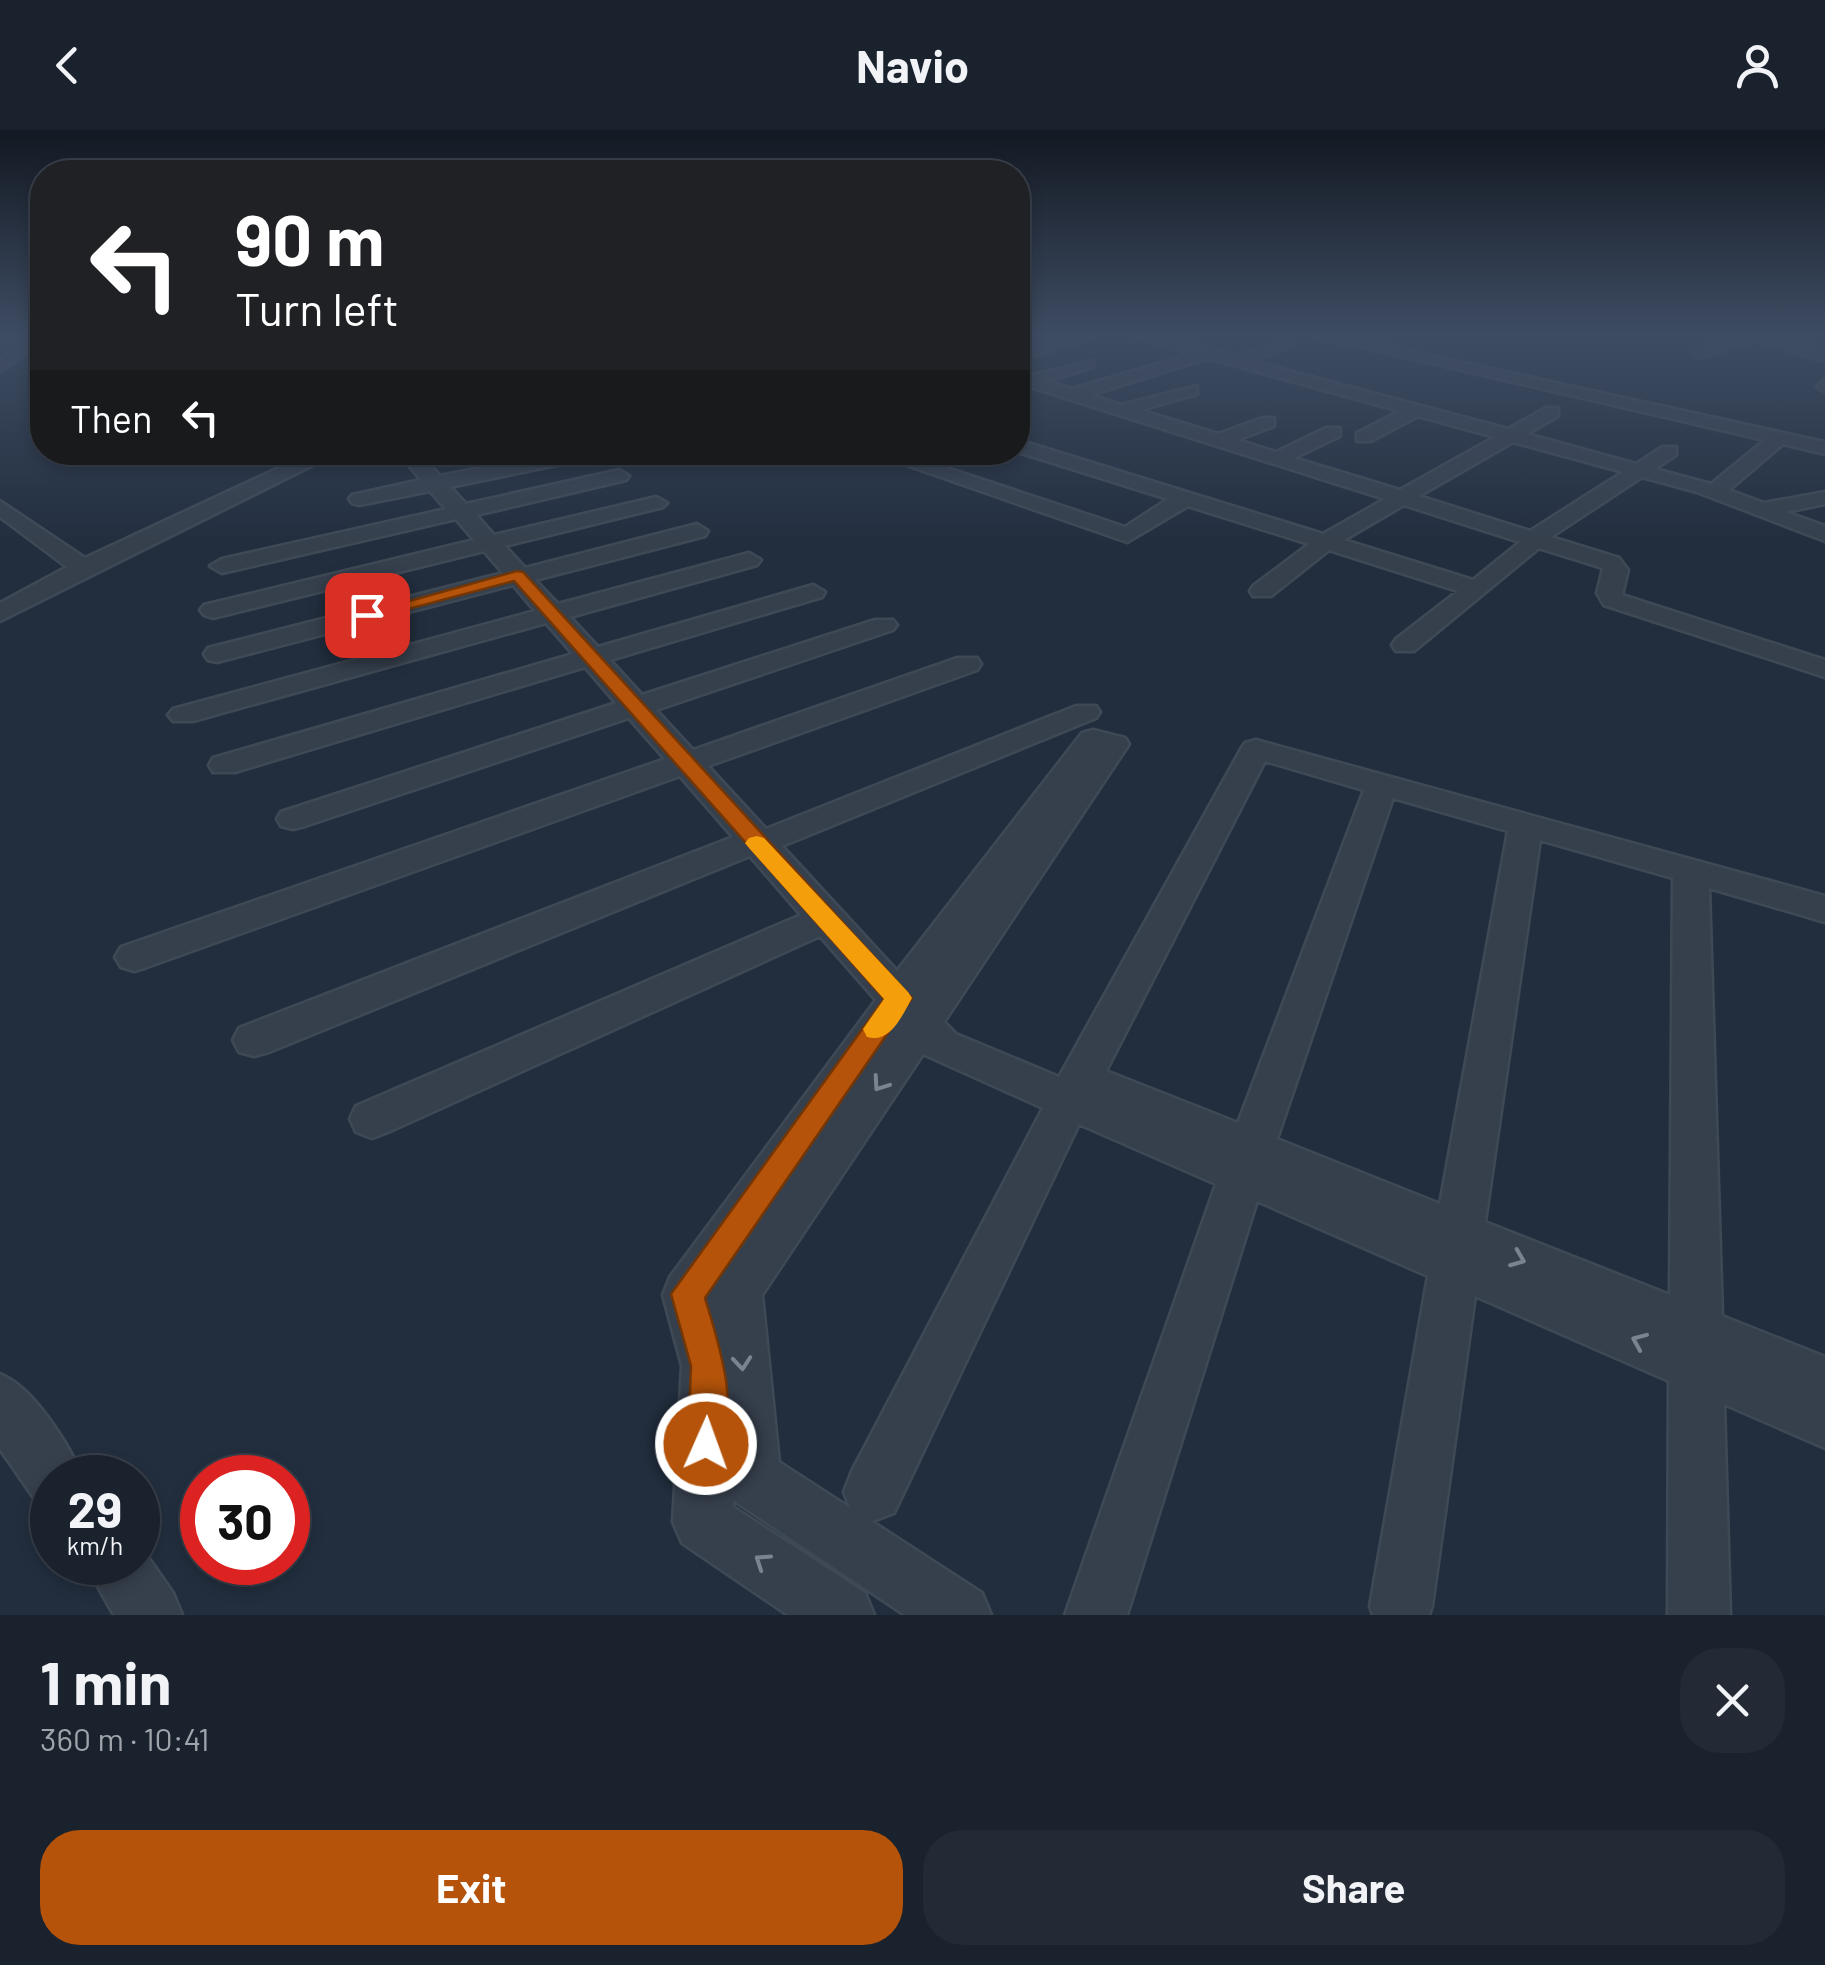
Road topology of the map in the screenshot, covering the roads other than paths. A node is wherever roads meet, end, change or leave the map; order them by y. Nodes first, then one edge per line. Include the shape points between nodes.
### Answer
1 (1104, 404) edge
2 (1142, 404) edge
3 (1395, 404) edge
4 (1627, 404) edge
5 (1122, 410) junction
6 (1416, 410) junction
7 (1552, 412) dead end
8 (1268, 422) dead end
9 (1333, 432) dead end
10 (1364, 437) dead end
11 (1512, 437) junction
12 (1778, 438) junction
13 (1218, 441) junction
14 (1825, 448) edge
15 (1030, 450) edge
16 (1669, 451) dead end
17 (1275, 460) junction
18 (302, 465) edge
19 (535, 465) edge
20 (917, 465) edge
21 (1641, 472) junction
22 (619, 476) dead end
23 (448, 486) edge
24 (1714, 492) junction
25 (1184, 498) junction
26 (1825, 498) edge
27 (360, 499) dead end
28 (1399, 500) junction
29 (656, 503) dead end
30 (1763, 510) junction
31 (6, 518) edge
32 (697, 530) dead end
33 (1825, 534) edge
34 (1532, 539) junction
35 (1325, 542) junction
36 (749, 560) dead end
37 (88, 566) junction
38 (222, 566) dead end
39 (525, 574) junction
40 (1474, 588) junction
41 (1262, 591) dead end
42 (813, 592) dead end
43 (212, 610) dead end
44 (560, 612) junction
45 (0, 614) edge
46 (884, 625) dead end
47 (1405, 645) dead end
48 (216, 654) dead end
49 (598, 655) junction
50 (967, 664) dead end
51 (1825, 669) edge
52 (643, 704) junction
53 (1086, 712) dead end
54 (183, 714) dead end
55 (696, 762) junction
56 (224, 765) dead end
57 (1382, 784) junction
58 (292, 819) dead end
59 (1526, 825) junction
60 (765, 839) junction
61 (1691, 871) junction
62 (1825, 909) edge
63 (825, 918) junction
64 (134, 957) dead end
65 (916, 1003) junction
66 (254, 1040) dead end
67 (1075, 1090) junction
68 (372, 1119) dead end
69 (1247, 1161) junction
70 (1460, 1250) junction
71 (1695, 1348) junction
72 (1825, 1384) edge
73 (0, 1401) edge
74 (1825, 1420) edge
75 (38, 1455) edge
76 (873, 1492) dead end
77 (130, 1585) edge
78 (1401, 1606) dead end
79 (150, 1615) edge
80 (843, 1615) edge
81 (960, 1615) edge
82 (1096, 1615) edge
83 (1700, 1615) edge

1 - 5 street
2 - 5 street
3 - 6 street
4 - 12 street
5 - 13 street
6 - 10 street
6 - 11 street
7 - 11 street
8 - 13 street
9 - 17 street
11 - 21 street
11 - 28 street
12 - 14 street
12 - 24 street
13 - 17 street
15 - 25 street
16 - 21 street
17 - 28 street
18 - 37 street
19 - 23 street
20 - 25 street via 1127,535
21 - 24 street
21 - 34 street
22 - 23 street
23 - 27 street
23 - 29 street
23 - 38 street
23 - 39 street
23 - 43 street
24 - 30 street
25 - 35 street
26 - 30 street
28 - 34 street
28 - 35 street
30 - 33 street
31 - 37 street
32 - 39 street
34 - 40 street
34 - 51 street via 1611,563 1616,576 1609,593 1630,608
35 - 40 street
35 - 41 street
36 - 44 street
37 - 45 street
39 - 44 street
39 - 48 street
40 - 47 street
42 - 49 street
44 - 49 street
44 - 54 street
46 - 52 street
49 - 52 street
49 - 56 street
50 - 55 street
52 - 55 street
52 - 58 street
53 - 60 street
55 - 60 street
55 - 64 street
57 - 59 street
57 - 67 street via 1256,749
57 - 69 street
59 - 61 street
59 - 70 street
60 - 63 street
60 - 65 street
60 - 66 street
61 - 62 street
61 - 71 street
63 - 65 street
63 - 68 street
65 - 65 street via 1093,738 1114,744
65 - 67 street via 941,1046
80 -> 65 street via 703,1522 709,1366 688,1294
65 -> 81 street via 736,1290 752,1478
67 - 69 street
67 - 76 street
69 - 70 street
69 - 82 street
70 - 71 street
70 - 78 street
71 - 72 street
71 - 74 street
71 - 83 street
73 - 75 street
77 - 79 street

